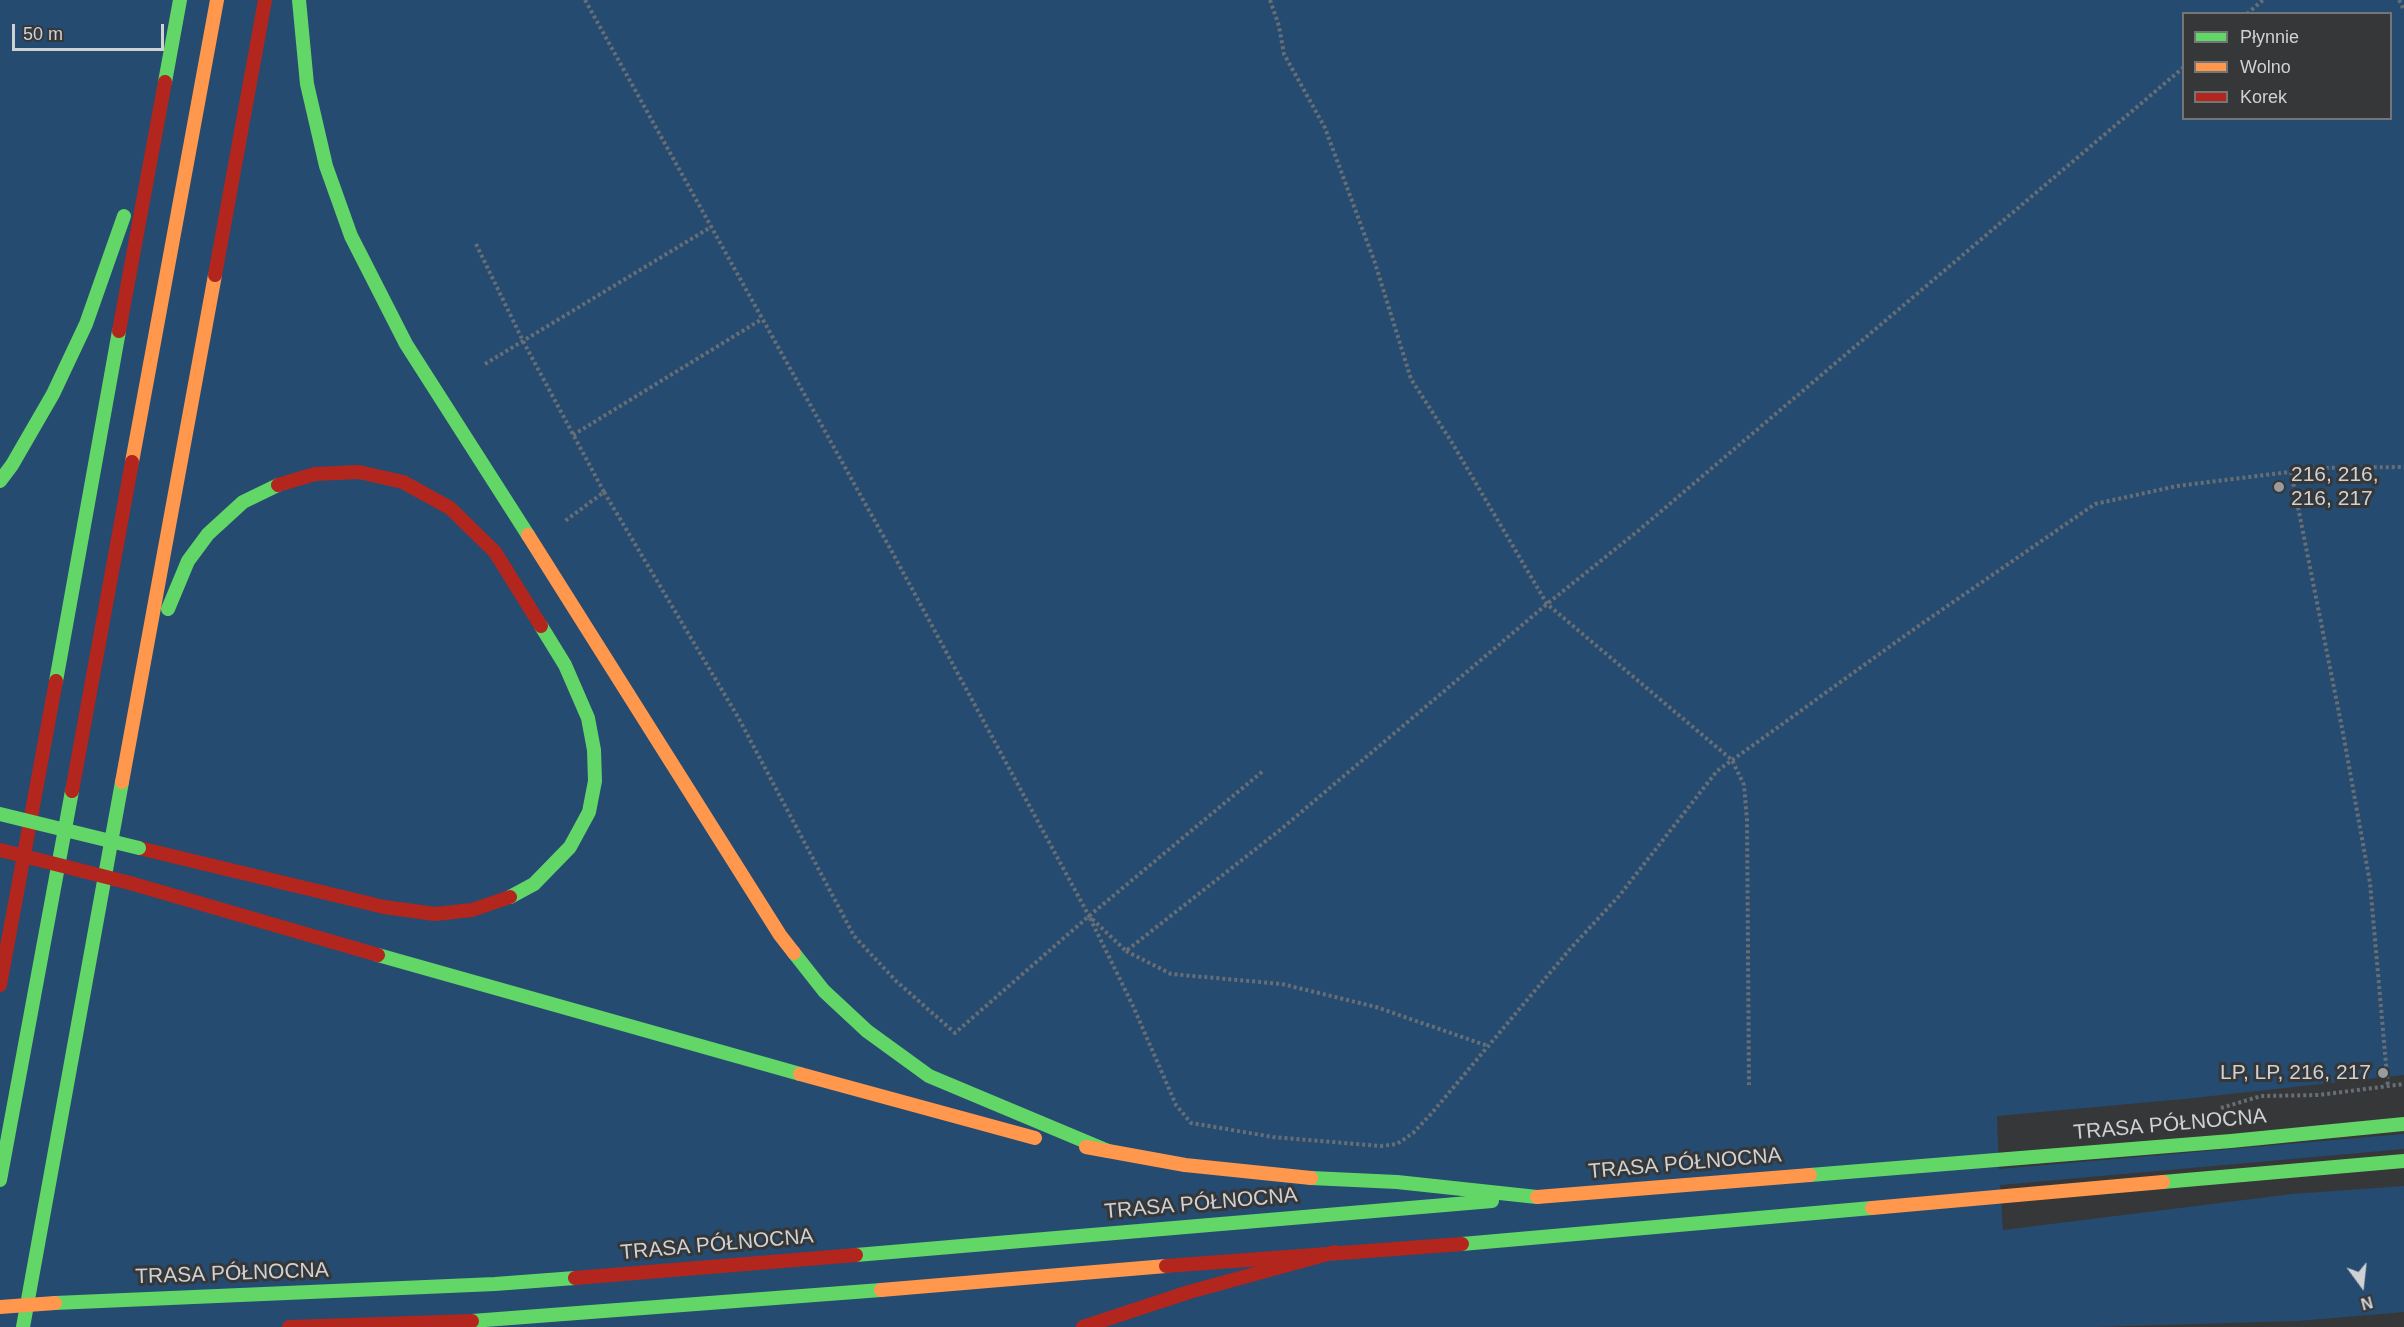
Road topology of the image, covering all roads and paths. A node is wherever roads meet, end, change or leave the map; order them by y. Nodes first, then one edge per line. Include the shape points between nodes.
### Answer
1 (180, 0) edge
2 (216, 0) edge
3 (265, 0) edge
4 (299, 0) edge
5 (585, 0) edge
6 (1270, 0) edge
7 (2263, 0) edge
8 (2399, 0) edge
9 (2404, 10) edge
10 (2249, 12) edge
11 (2182, 70) edge
12 (158, 121) junction
13 (711, 226) junction
14 (476, 244) dead end
15 (762, 319) junction
16 (523, 341) junction
17 (485, 364) dead end
18 (573, 435) junction
19 (2404, 467) edge
20 (2291, 472) junction
21 (0, 481) edge
22 (604, 492) junction
23 (565, 521) dead end
24 (1546, 604) junction
25 (144, 669) junction
26 (1732, 760) junction
27 (1263, 771) dead end
28 (0, 814) edge
29 (0, 850) edge
30 (1089, 916) junction
31 (1126, 951) junction
32 (0, 985) edge
33 (1488, 1046) junction
34 (2404, 1084) edge
35 (1749, 1085) dead end
36 (2388, 1087) junction
37 (2221, 1108) dead end
38 (2404, 1124) edge
39 (1108, 1151) junction
40 (2404, 1161) edge
41 (0, 1180) edge
42 (1537, 1197) junction
43 (1335, 1252) junction
44 (0, 1307) edge
45 (23, 1327) edge
46 (289, 1327) edge
47 (1083, 1327) edge

1 - 12 main road
2 - 41 main road
3 - 25 main road
4 - 39 main road via 307,84 326,166 351,236 401,334 780,935 832,999 867,1031 929,1076
5 - 13 path
6 - 24 path via 1284,54 1329,138 1375,263 1411,379
7 - 10 path
8 - 9 path
11 - 24 path
12 - 21 main road via 87,324 53,394
12 - 32 main road
13 - 15 path
13 - 16 path
14 - 16 path
15 - 18 path
15 - 30 path
16 - 17 path
16 - 18 path
18 - 22 path
19 - 20 path
20 - 26 path via 2177,486 2095,504
20 - 36 path via 2370,883
22 - 23 path
22 - 30 path via 738,717 854,936 896,981 955,1033
24 - 26 path
24 - 31 path via 1280,830
25 - 28 main road, bridge via 188,561 208,534 243,502 281,483 315,474 359,472 403,482 450,508 495,552 565,665 588,718 594,750 595,781 589,812 570,847 534,884 506,899 472,910 435,914 384,907
25 - 45 main road
26 - 33 path via 1717,771 1619,896
26 - 35 path via 1744,785 1748,820
27 - 30 path
29 - 39 main road, bridge via 130,883 927,1110 1013,1133
30 - 31 path
30 - 33 path via 1176,1104 1191,1123 1272,1137 1397,1144 1431,1114
31 - 33 path via 1171,974 1282,984 1376,1007
34 - 36 path
36 - 37 path via 2319,1095 2261,1096
38 - 42 main road, TRASA PÓŁNOCNA
39 - 42 main road via 1185,1165
40 - 43 main road via 1431,1247
42 - 44 main road, TRASA PÓŁNOCNA, bridge via 632,1274
43 - 46 main road via 548,1317
43 - 47 main road via 1189,1292

